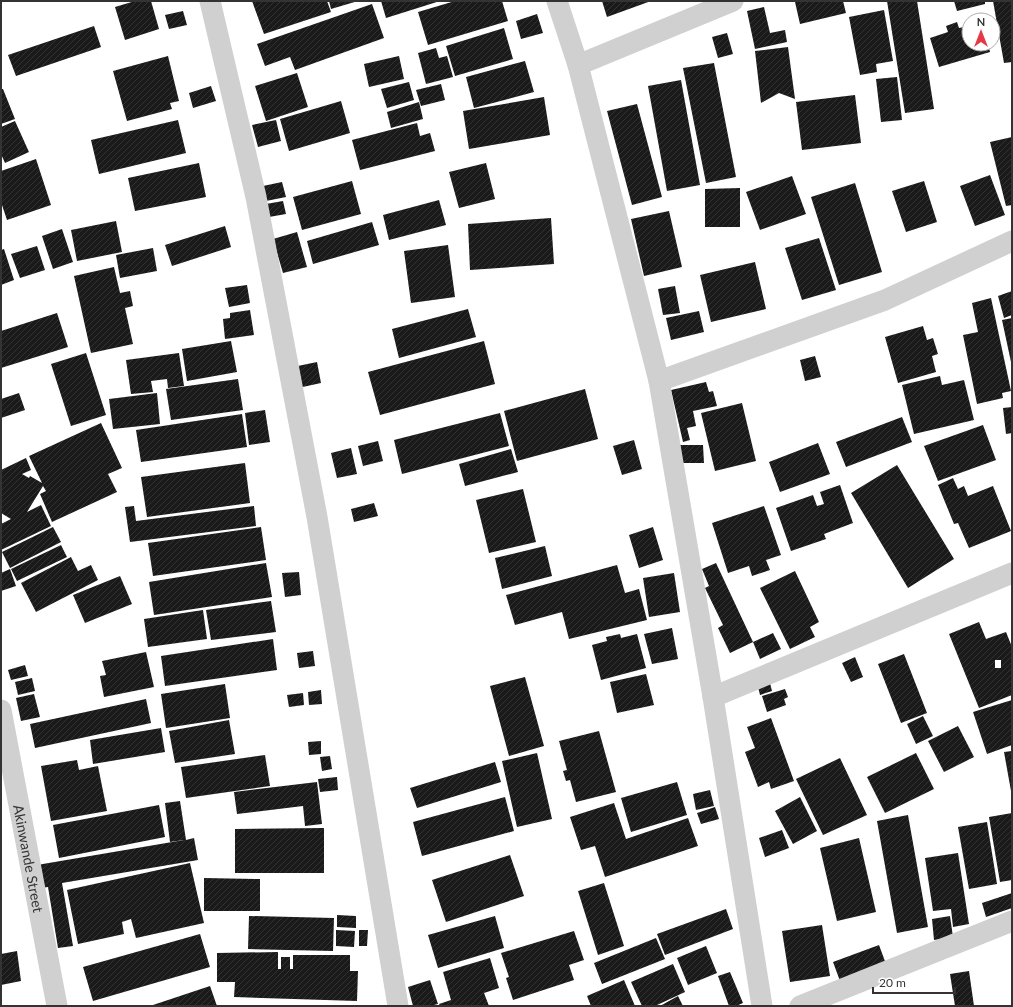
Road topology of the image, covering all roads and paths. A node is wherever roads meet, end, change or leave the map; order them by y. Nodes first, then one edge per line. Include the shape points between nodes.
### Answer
1 (210, 1) edge
2 (557, 1) edge
3 (733, 1) edge
4 (578, 65) junction
5 (1012, 241) edge
6 (659, 381) junction
7 (1012, 573) edge
8 (713, 697) junction
9 (1, 710) edge
10 (1012, 921) edge
11 (57, 1006) edge
12 (398, 1006) edge
13 (762, 1006) edge
14 (800, 1006) edge

1 - 12 street via 256,197 317,517
2 - 4 street
3 - 4 street
4 - 6 street
5 - 6 street via 885,300
6 - 8 street
7 - 8 street
8 - 13 street
9 - 11 street, Akinwande Street
10 - 14 street

